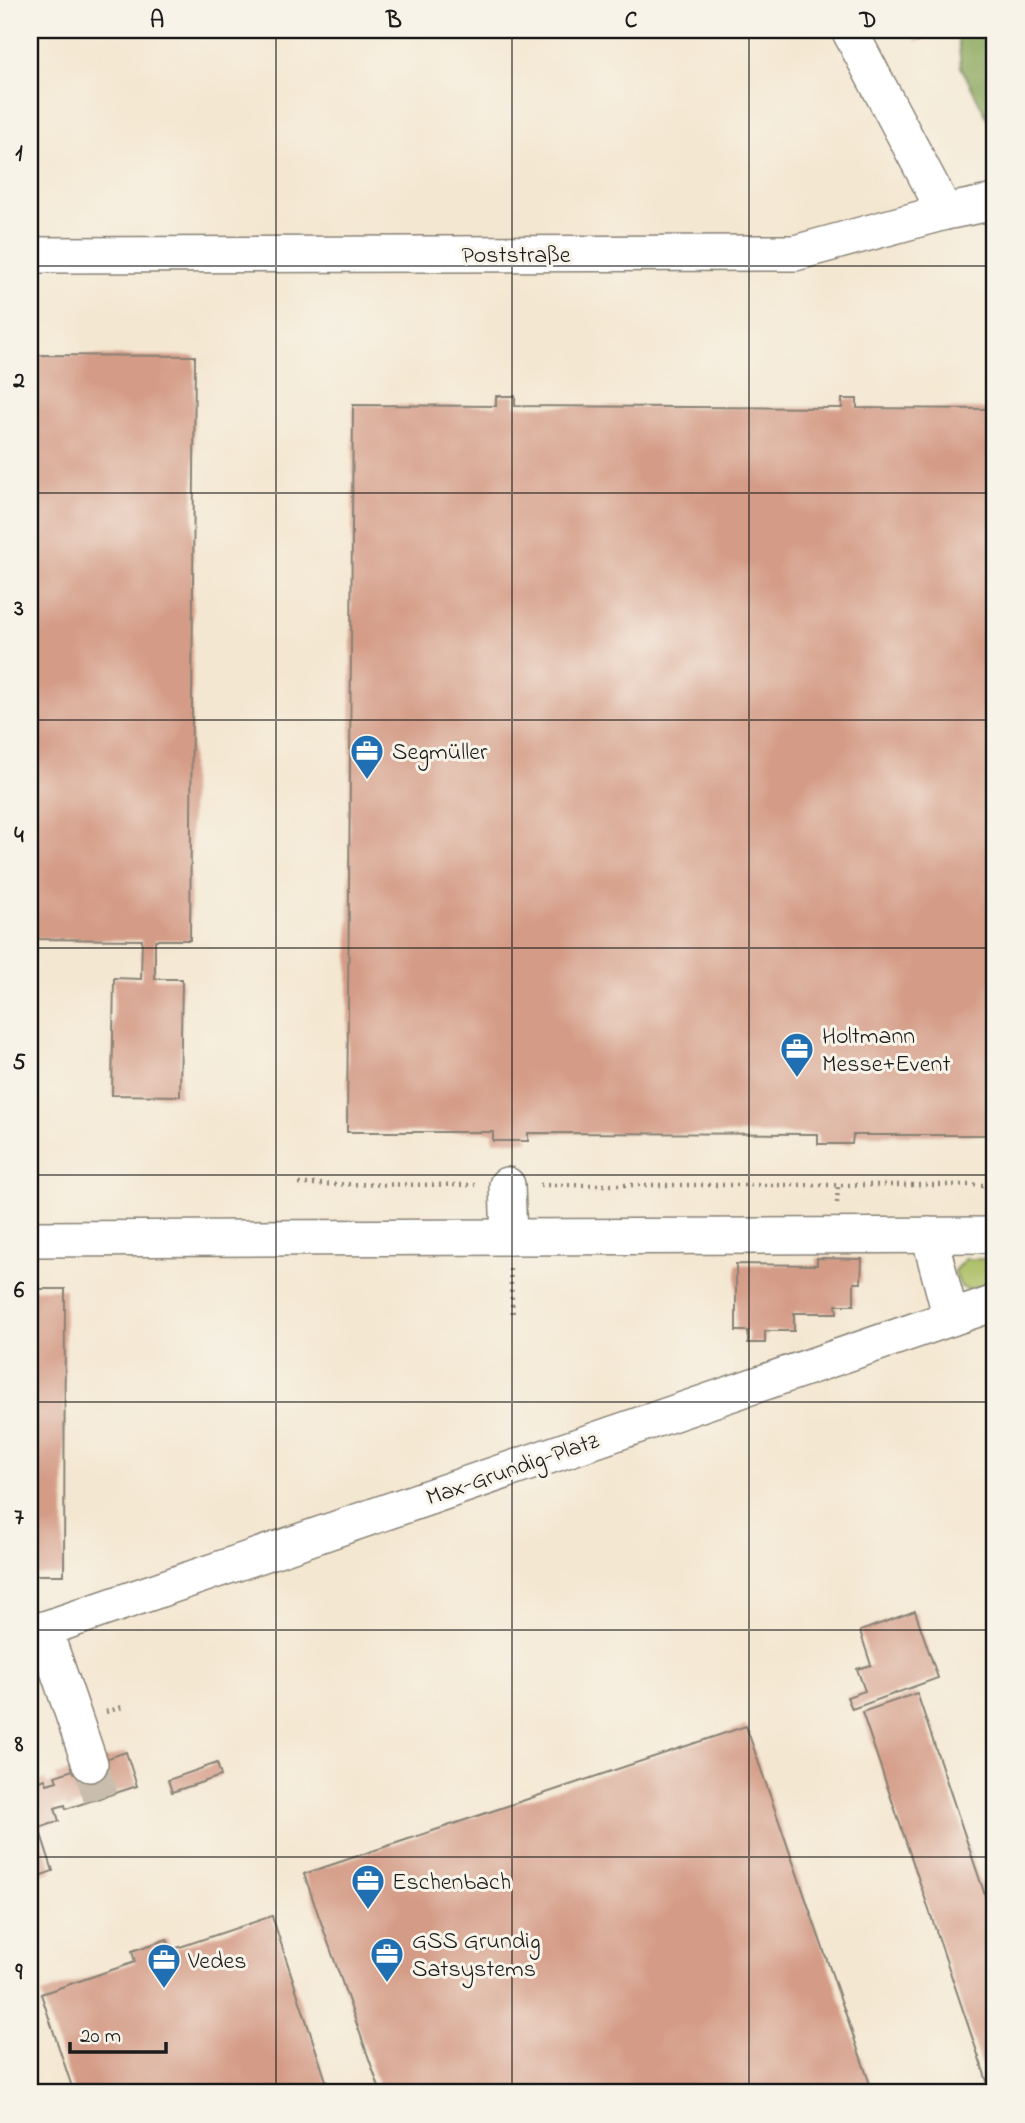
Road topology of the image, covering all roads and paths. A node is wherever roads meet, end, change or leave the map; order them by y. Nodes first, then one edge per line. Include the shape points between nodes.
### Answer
1 (849, 30) edge
2 (995, 202) edge
3 (945, 212) junction
4 (30, 255) edge
5 (299, 1184) dead end
6 (507, 1185) junction
7 (929, 1235) junction
8 (993, 1235) edge
9 (509, 1237) junction
10 (30, 1239) edge
11 (995, 1303) edge
12 (513, 1316) dead end
13 (951, 1318) junction
14 (37, 1632) edge
15 (90, 1764) tunnel mouth

1 - 3 street
2 - 3 street, Poststraße
3 - 4 street, Poststraße via 795,253
5 - 6 path
6 - 8 path via 986,1185
6 - 9 street
7 - 8 street
7 - 9 street
7 - 13 street
9 - 10 street
9 - 12 path
11 - 13 street, Max-Grundig-Platz
13 - 14 street, Max-Grundig-Platz
14 - 15 street

